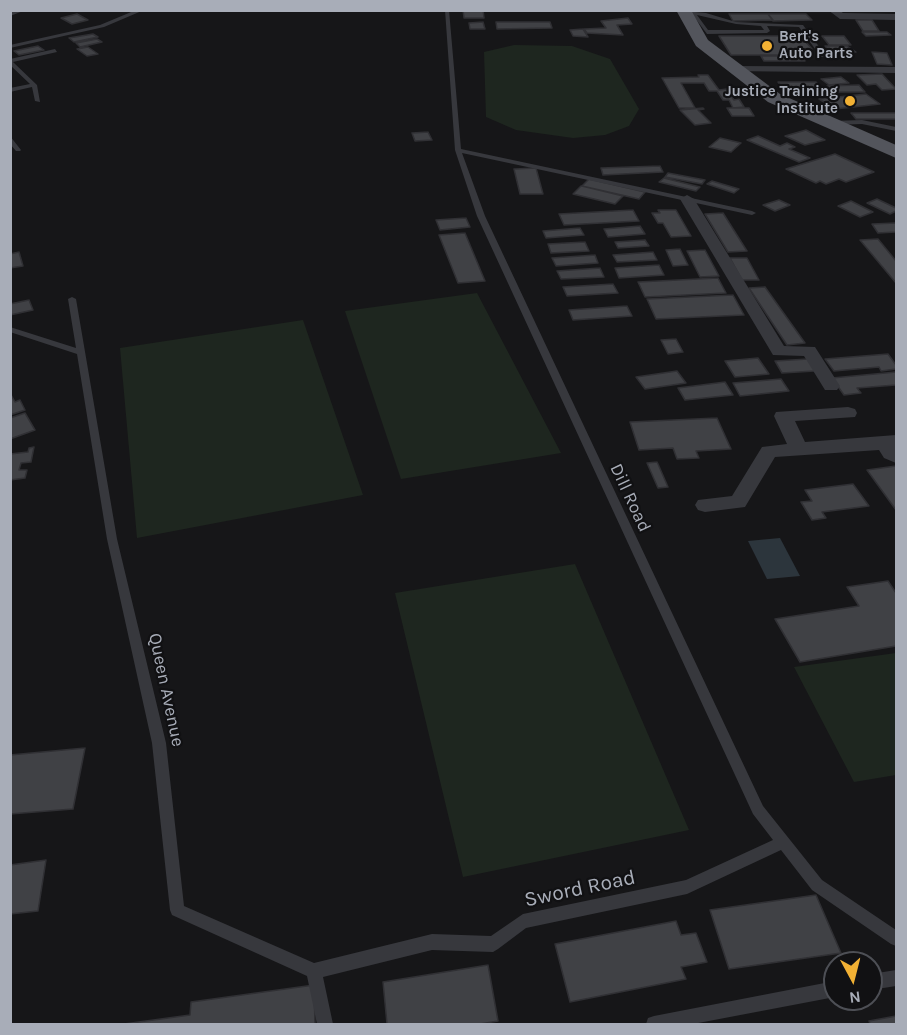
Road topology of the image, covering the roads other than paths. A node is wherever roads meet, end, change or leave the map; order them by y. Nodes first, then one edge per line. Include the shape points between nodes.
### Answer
1 (21, 10) edge
2 (141, 10) edge
3 (447, 10) edge
4 (833, 10) edge
5 (683, 11) edge
6 (10, 13) edge
7 (897, 17) edge
8 (740, 24) junction
9 (763, 24) junction
10 (746, 32) junction
11 (40, 40) junction
12 (10, 47) edge
13 (822, 56) dead end
14 (10, 62) edge
15 (734, 69) junction
16 (897, 70) edge
17 (34, 85) junction
18 (10, 90) edge
19 (38, 100) dead end
20 (829, 123) junction
21 (897, 129) edge
22 (10, 138) edge
23 (868, 141) junction
24 (18, 150) dead end
25 (458, 150) junction
26 (897, 152) edge
27 (687, 199) junction
28 (752, 213) dead end
29 (72, 299) dead end
30 (10, 329) edge
31 (81, 352) junction
32 (831, 386) dead end
33 (848, 413) dead end
34 (893, 447) edge
35 (799, 449) junction
36 (705, 505) dead end
37 (783, 842) junction
38 (897, 939) edge
39 (314, 971) junction
40 (823, 991) edge
41 (325, 1024) edge
42 (654, 1024) edge

1 - 6 street
2 - 11 lane via 102,26
3 - 25 lane, Dill Road
4 - 7 street via 840,16
5 - 8 lane
5 - 10 lane via 707,32
5 - 15 main road via 702,43
5 - 23 main road via 689,43 751,94 812,124
8 - 9 lane
8 - 10 lane
9 - 10 lane via 767,31
9 - 13 lane via 801,26
11 - 12 lane
11 - 14 lane via 55,51
14 - 17 lane
15 - 16 street
15 - 20 main road via 774,99
17 - 18 lane
17 - 19 lane
20 - 21 lane via 861,122
20 - 23 main road
22 - 24 lane
23 - 26 main road
25 - 27 lane
25 - 37 lane, Dill Road via 481,216 758,810
27 - 28 lane
27 - 32 street via 779,351 809,351
29 - 31 lane
30 - 31 lane
31 - 39 lane, Queen Avenue via 112,539 159,743 177,910
33 - 35 street via 783,416
34 - 35 street
35 - 36 street via 770,451 738,502
37 - 38 lane, Dill Road via 817,885
37 - 39 lane, Sword Road via 687,887 523,921 493,944 432,942
39 - 41 lane
40 - 42 lane

